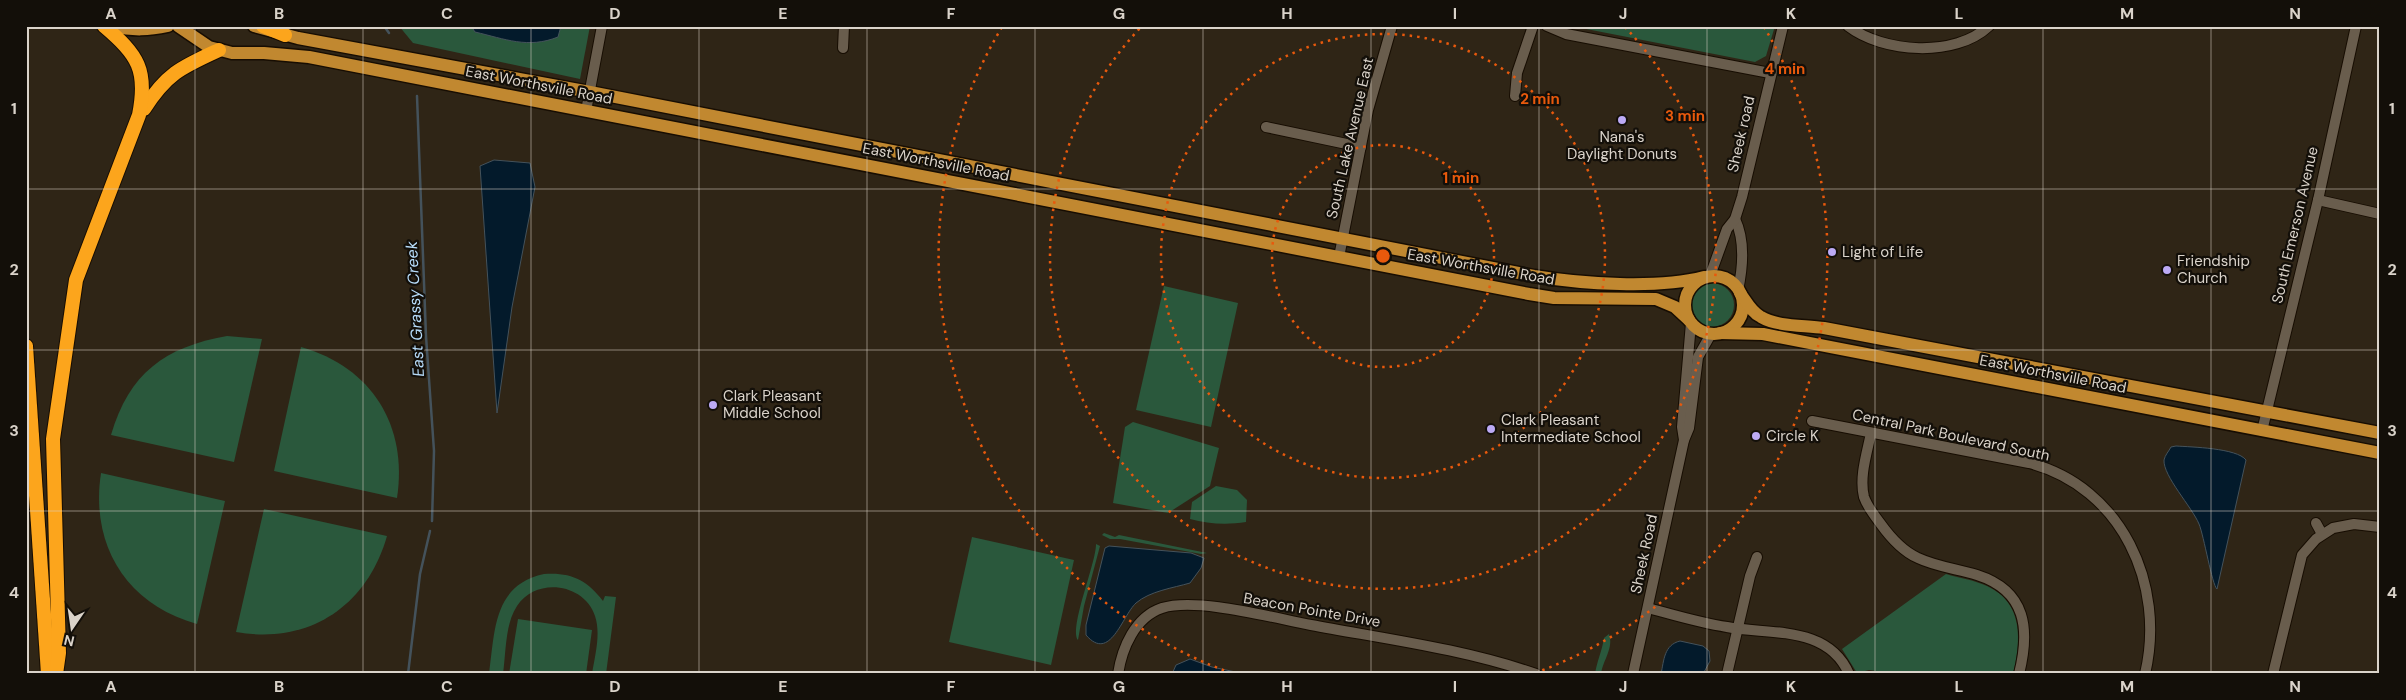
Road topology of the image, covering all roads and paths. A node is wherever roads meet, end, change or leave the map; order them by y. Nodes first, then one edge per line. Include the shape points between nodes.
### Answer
1 (104, 26) edge
2 (113, 26) edge
3 (168, 26) edge
4 (178, 26) edge
5 (254, 26) edge
6 (262, 26) edge
7 (602, 26) edge
8 (844, 26) edge
9 (1392, 26) edge
10 (1533, 26) edge
11 (1547, 26) edge
12 (1783, 26) edge
13 (1848, 26) edge
14 (1988, 26) edge
15 (2356, 26) edge
16 (285, 34) junction
17 (843, 48) dead end
18 (219, 50) junction
19 (1770, 73) junction
20 (590, 92) junction
21 (1514, 96) dead end
22 (586, 111) junction
23 (139, 116) junction
24 (1266, 127) dead end
25 (1361, 147) junction
26 (2318, 200) junction
27 (2380, 214) edge
28 (1735, 218) junction
29 (1342, 238) junction
30 (1339, 257) junction
31 (1707, 277) junction
32 (1739, 291) junction
33 (1690, 321) junction
34 (1715, 333) junction
35 (26, 346) edge
36 (2267, 411) junction
37 (1812, 421) dead end
38 (2262, 431) junction
39 (1871, 433) junction
40 (2380, 433) edge
41 (1684, 440) junction
42 (2380, 453) edge
43 (2316, 523) dead end
44 (2380, 527) edge
45 (2322, 534) junction
46 (1757, 557) dead end
47 (1648, 608) junction
48 (1737, 629) junction
49 (48, 674) edge
50 (56, 674) edge
51 (1118, 674) edge
52 (1536, 674) edge
53 (1633, 674) edge
54 (1727, 674) edge
55 (1849, 674) edge
56 (2019, 674) edge
57 (2145, 674) edge
58 (2274, 674) edge

1 - 23 highway via 136,60 144,91
2 - 3 main road via 151,30
4 - 18 main road, East Worthsville Road
5 - 16 main road, East Worthsville Road
6 - 16 highway
7 - 20 street
8 - 17 street
9 - 25 street, South Lake Avenue East
10 - 21 street via 1517,73
11 - 19 street via 1566,34
12 - 19 street, Sheek road
13 - 14 street via 1857,33 1890,44 1924,49 1948,47
15 - 26 street, South Emerson Avenue
16 - 20 main road, East Worthsville Road
18 - 22 main road, East Worthsville Road via 232,54 310,57
18 - 23 highway via 184,66 169,77
19 - 28 street, Sheek road
20 - 22 street
20 - 29 main road, East Worthsville Road
22 - 30 main road, East Worthsville Road
23 - 50 highway via 76,280 53,439 59,653
24 - 25 street
25 - 29 street, South Lake Avenue East
26 - 27 street
26 - 36 street, South Emerson Avenue
28 - 31 street, Sheek road via 1727,229
28 - 32 street, Sheek road via 1741,232
29 - 30 street, South Lake Avenue East
29 - 31 main road, East Worthsville Road via 1562,281 1677,282
30 - 33 main road, East Worthsville Road via 1554,298 1656,299 1676,307
31 - 32 main road via 1721,276
31 - 33 main road via 1690,288 1686,295 1684,304
32 - 34 main road via 1742,301 1740,318 1735,325
32 - 36 main road, East Worthsville Road via 1756,314 1777,322
33 - 34 main road via 1703,332
33 - 41 street, Sheek Road via 1682,427
34 - 38 main road, East Worthsville Road via 1763,334
34 - 41 street, Sheek Road via 1698,357 1689,428
35 - 49 highway
36 - 38 street, South Emerson Avenue
36 - 40 main road, East Worthsville Road
37 - 39 street, Central Park Boulevard South
38 - 42 main road, East Worthsville Road
39 - 56 street via 1863,481 1868,505 1886,531 1911,554 1926,562 1988,579 2007,592 2025,628
39 - 57 street, Central Park Boulevard South via 2041,466 2063,476 2093,497 2129,543 2147,585 2152,637
41 - 47 street, Sheek Road
43 - 45 street
44 - 45 street via 2354,524
45 - 58 street via 2302,555
46 - 48 street
47 - 48 street
47 - 53 street, Sheek Road
48 - 54 street
48 - 55 street via 1786,633 1815,640 1839,657
51 - 52 street, Beacon Pointe Drive via 1120,658 1129,637 1144,619 1160,608 1178,604 1242,612 1428,646

